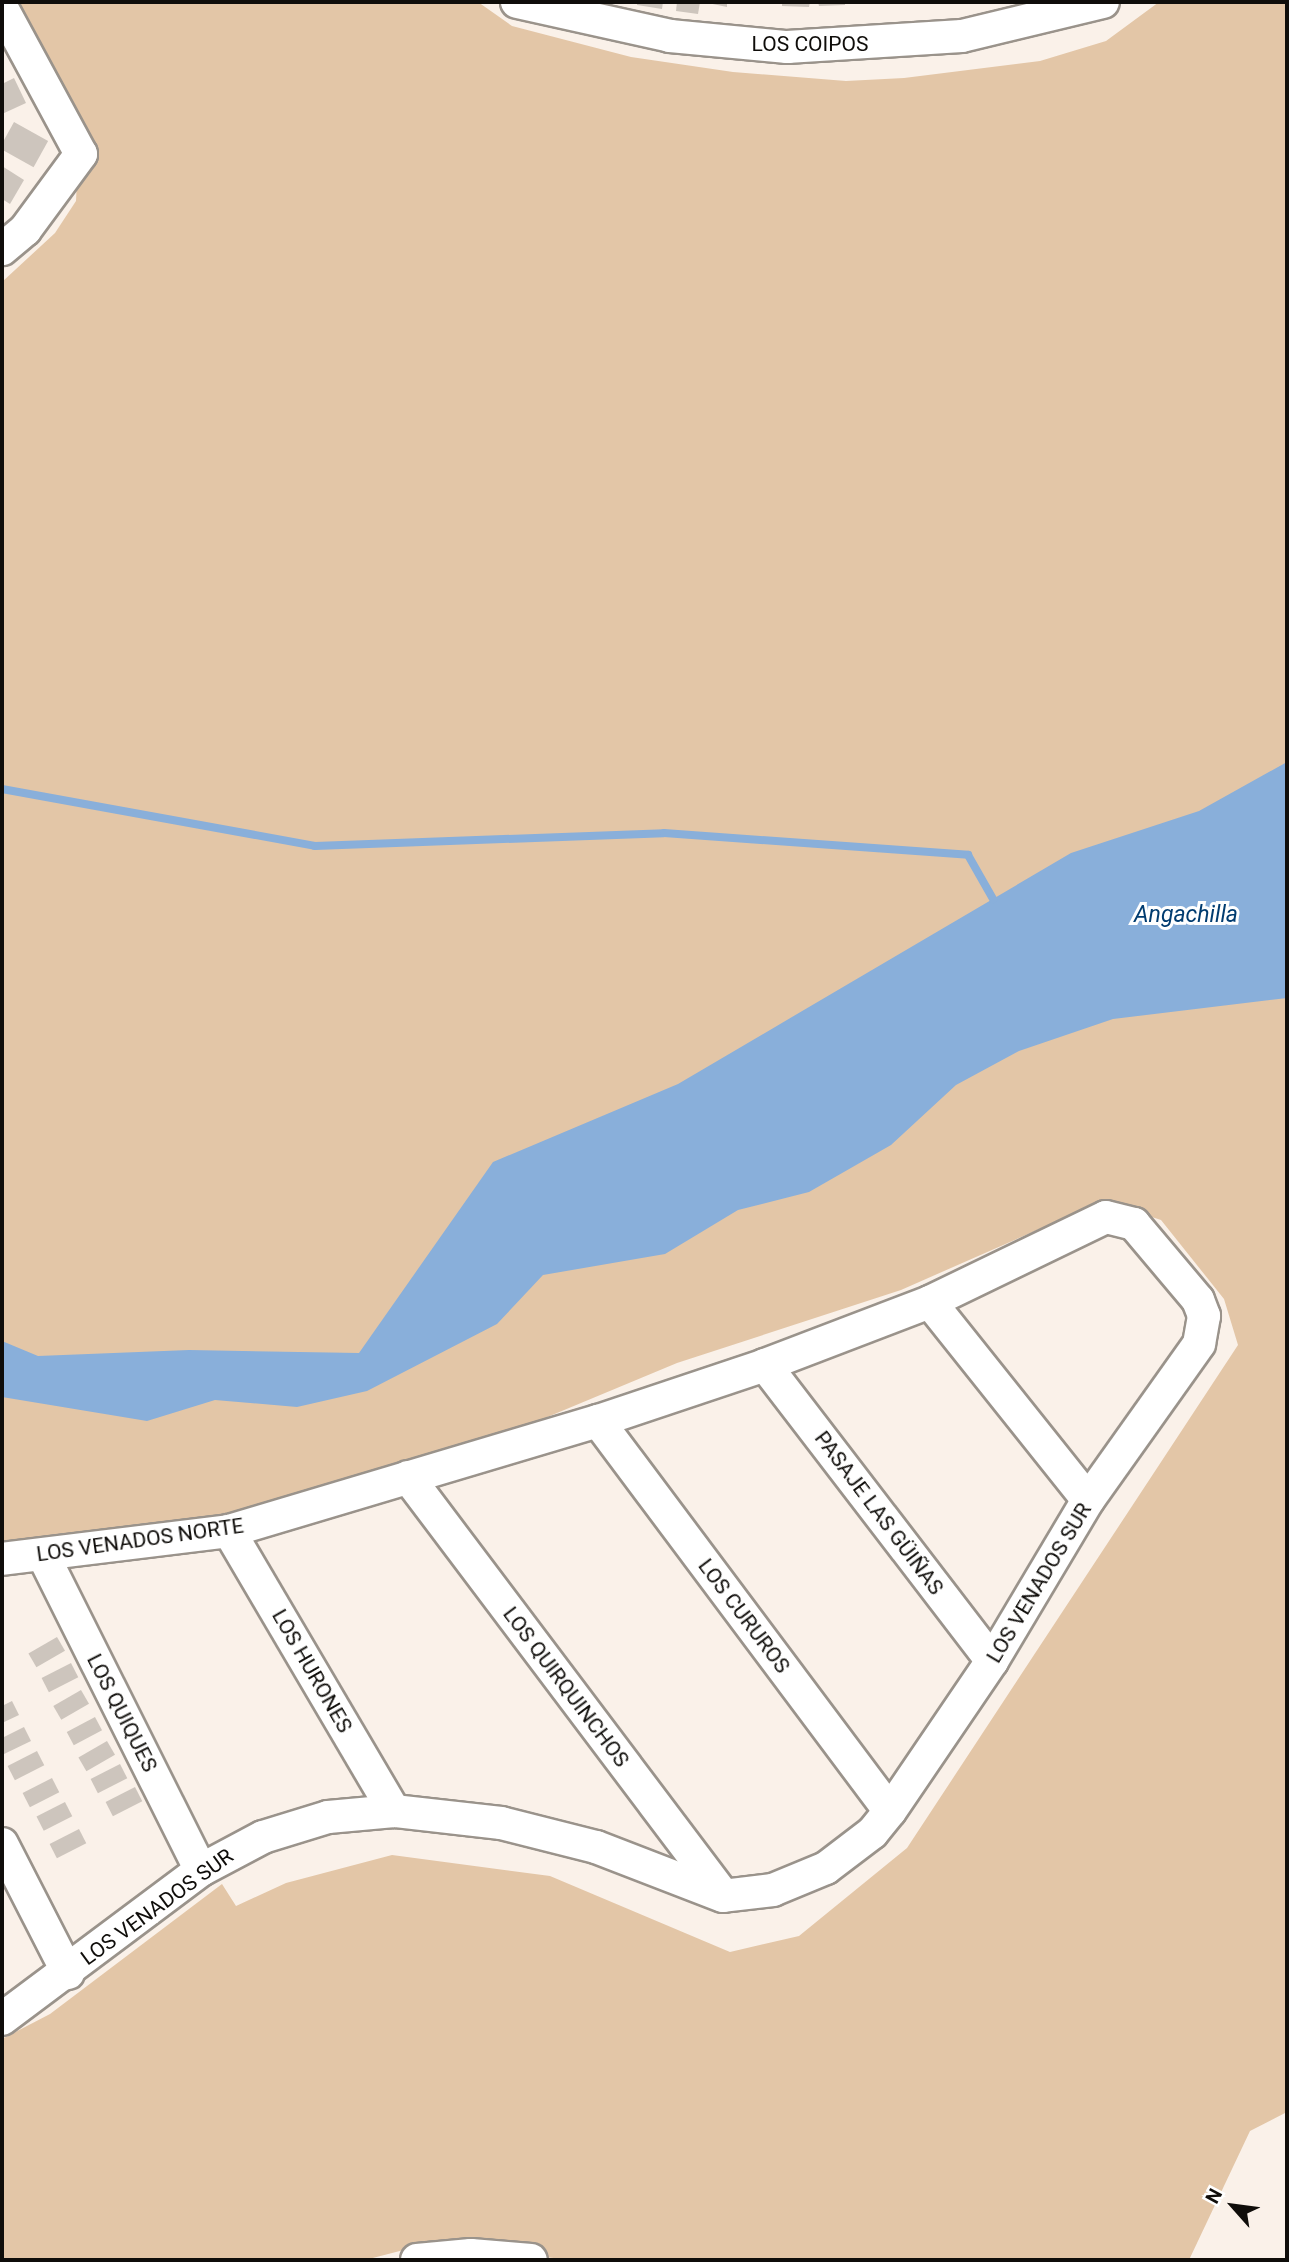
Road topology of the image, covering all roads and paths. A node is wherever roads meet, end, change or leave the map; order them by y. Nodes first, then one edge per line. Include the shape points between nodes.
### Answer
1 (517, 2) edge
2 (1103, 2) edge
3 (2, 8) edge
4 (2, 249) edge
5 (930, 1301) junction
6 (765, 1365) junction
7 (598, 1421) junction
8 (408, 1478) junction
9 (357, 1490) joint
10 (1088, 1500) junction
11 (229, 1531) junction
12 (43, 1555) junction
13 (2, 1559) edge
14 (992, 1661) junction
15 (394, 1811) junction
16 (890, 1811) junction
17 (2, 1844) edge
18 (201, 1870) junction
19 (723, 1896) junction
20 (68, 1973) junction
21 (2, 2019) edge
22 (417, 2260) edge
23 (531, 2260) edge

1 - 2 street, LOS COIPOS via 670,36 787,47 962,36
3 - 4 street via 81,154 26,230
5 - 6 street, LOS VENADOS SUR
5 - 10 street
5 - 10 street, LOS VENADOS SUR via 1098,1219 1115,1216 1134,1224 1198,1300 1205,1325 1199,1344
6 - 7 street, LOS VENADOS SUR
6 - 14 street, PASAJE LAS GÜIÑAS
7 - 8 street, LOS VENADOS SUR
7 - 16 street, LOS CURUROS
8 - 9 street, LOS VENADOS SUR
8 - 19 street, LOS QUIRQUINCHOS
9 - 11 street, LOS VENADOS NORTE
10 - 14 street, LOS VENADOS SUR
11 - 12 street, LOS VENADOS NORTE
11 - 15 street, LOS HURONES
12 - 13 street, LOS VENADOS NORTE
12 - 18 street, LOS QUIQUES
14 - 16 street, LOS VENADOS SUR
15 - 18 street, LOS VENADOS SUR via 296,1825
15 - 19 street, LOS VENADOS SUR via 474,1819 554,1835 638,1861
16 - 19 street, LOS VENADOS SUR via 864,1839 826,1868 773,1890
17 - 20 street
18 - 20 street, LOS VENADOS SUR
20 - 21 street, LOS VENADOS SUR
22 - 23 street via 471,2255

